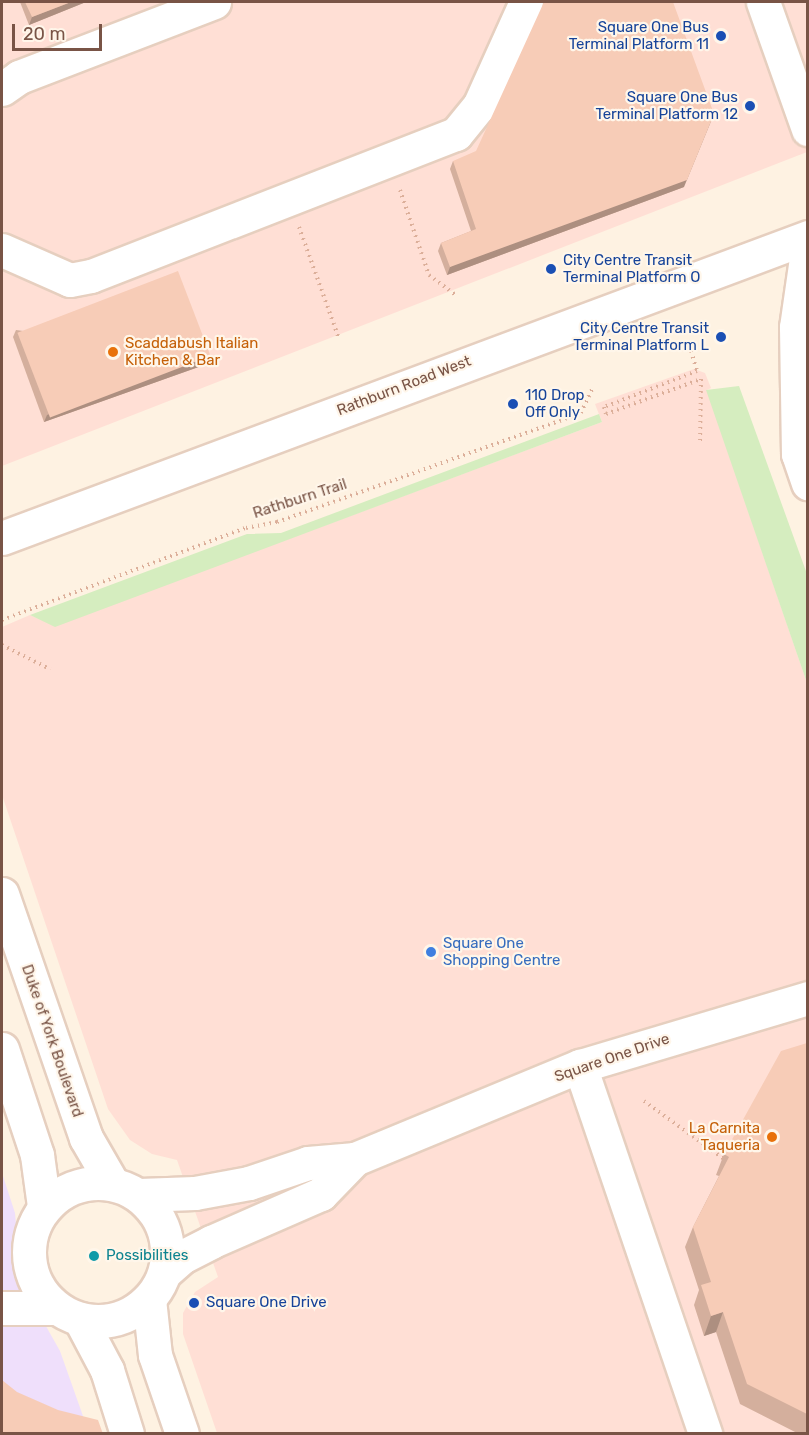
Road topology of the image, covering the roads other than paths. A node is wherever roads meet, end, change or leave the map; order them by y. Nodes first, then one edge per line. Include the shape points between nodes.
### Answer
1 (214, 2) edge
2 (526, 2) edge
3 (763, 2) edge
4 (2, 89) edge
5 (807, 129) edge
6 (807, 237) edge
7 (807, 244) edge
8 (2, 250) edge
9 (807, 483) edge
10 (2, 538) edge
11 (2, 894) edge
12 (807, 998) edge
13 (2, 1049) edge
14 (580, 1066) junction
15 (355, 1160) junction
16 (126, 1189) junction
17 (39, 1215) junction
18 (2, 1250) edge
19 (157, 1286) junction
20 (2, 1308) edge
21 (68, 1313) junction
22 (127, 1434) edge
23 (182, 1434) edge
24 (705, 1434) edge

1 - 4 street via 19,77
2 - 8 street via 479,106 456,134 91,276 70,280
3 - 5 street
6 - 10 street, Rathburn Road West
7 - 9 street via 796,327 798,454
11 - 16 street, Duke of York Boulevard via 86,1138
12 - 14 street, Square One Drive
13 - 17 street via 37,1155
14 - 15 street, Square One Drive
14 - 24 street
15 - 16 street, Square One Drive via 308,1163 249,1184 195,1194
15 - 19 street, Square One Drive via 321,1194 182,1257
16 - 17 street via 87,1182 64,1191
16 - 19 street via 154,1210 164,1229 168,1251
17 - 18 street
17 - 21 street via 28,1247 30,1270 40,1291
19 - 21 street via 129,1314 105,1321
19 - 23 street via 155,1355
20 - 21 street
21 - 22 street via 107,1370

